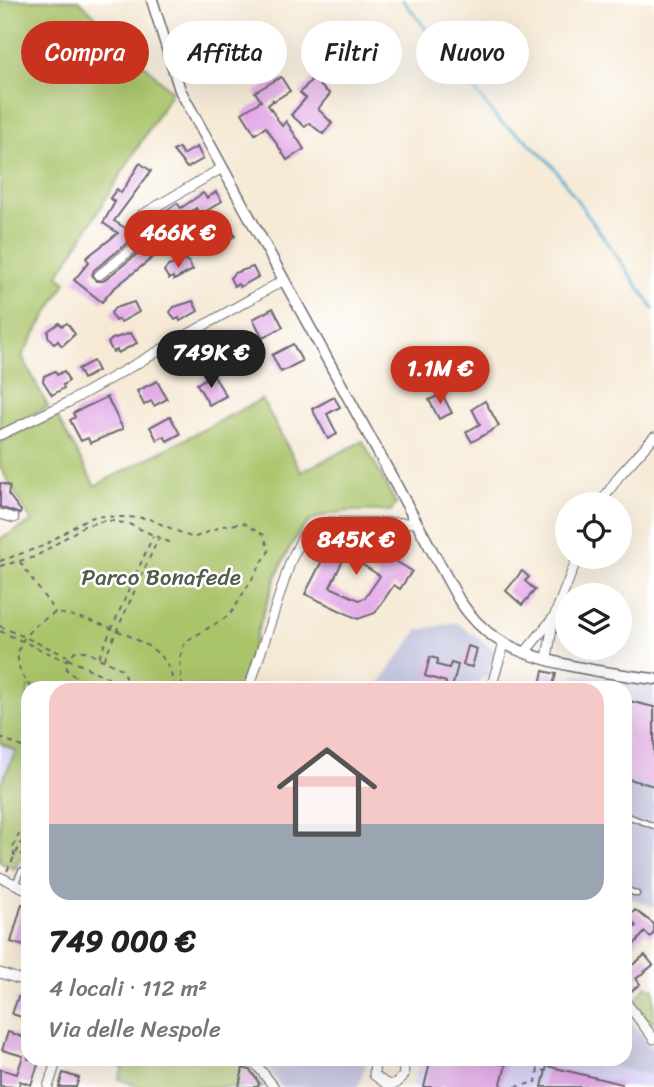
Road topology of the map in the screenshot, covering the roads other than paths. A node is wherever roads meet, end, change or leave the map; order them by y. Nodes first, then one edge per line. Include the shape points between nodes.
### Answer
1 (152, 0) edge
2 (222, 168) junction
3 (99, 275) dead end
4 (284, 280) junction
5 (0, 435) edge
6 (654, 437) edge
7 (608, 492) edge
8 (0, 514) edge
9 (14, 518) dead end
10 (415, 523) junction
11 (573, 569) edge
12 (554, 617) junction
13 (504, 643) junction
14 (526, 651) junction
15 (547, 658) junction
16 (654, 679) edge
17 (251, 681) edge
18 (493, 681) edge
19 (632, 818) edge
20 (654, 826) edge
21 (21, 871) edge
22 (2, 878) edge
23 (15, 884) junction
24 (21, 887) edge
25 (632, 892) edge
26 (637, 894) dead end
27 (0, 974) edge
28 (21, 980) edge
29 (632, 1010) edge
30 (654, 1039) edge
31 (55, 1066) edge
32 (258, 1066) edge
33 (404, 1066) edge
34 (377, 1081) edge
35 (396, 1085) edge
36 (48, 1087) edge
37 (274, 1087) edge
38 (370, 1087) edge

1 - 2 street via 175,79
2 - 3 street via 140,216 136,222 144,234 141,242
2 - 4 street
4 - 5 street via 55,409
4 - 10 street
6 - 7 street
8 - 9 street
10 - 13 street via 459,600 479,624
10 - 17 street via 330,522 303,536
11 - 12 street
12 - 14 street
12 - 15 street
13 - 14 street
13 - 18 street
14 - 15 street
15 - 16 street
19 - 20 lane
21 - 23 lane
22 - 23 street
23 - 24 street
25 - 26 lane
27 - 28 street
29 - 30 street
31 - 36 street
32 - 37 street
33 - 35 street
34 - 35 street
34 - 38 street

